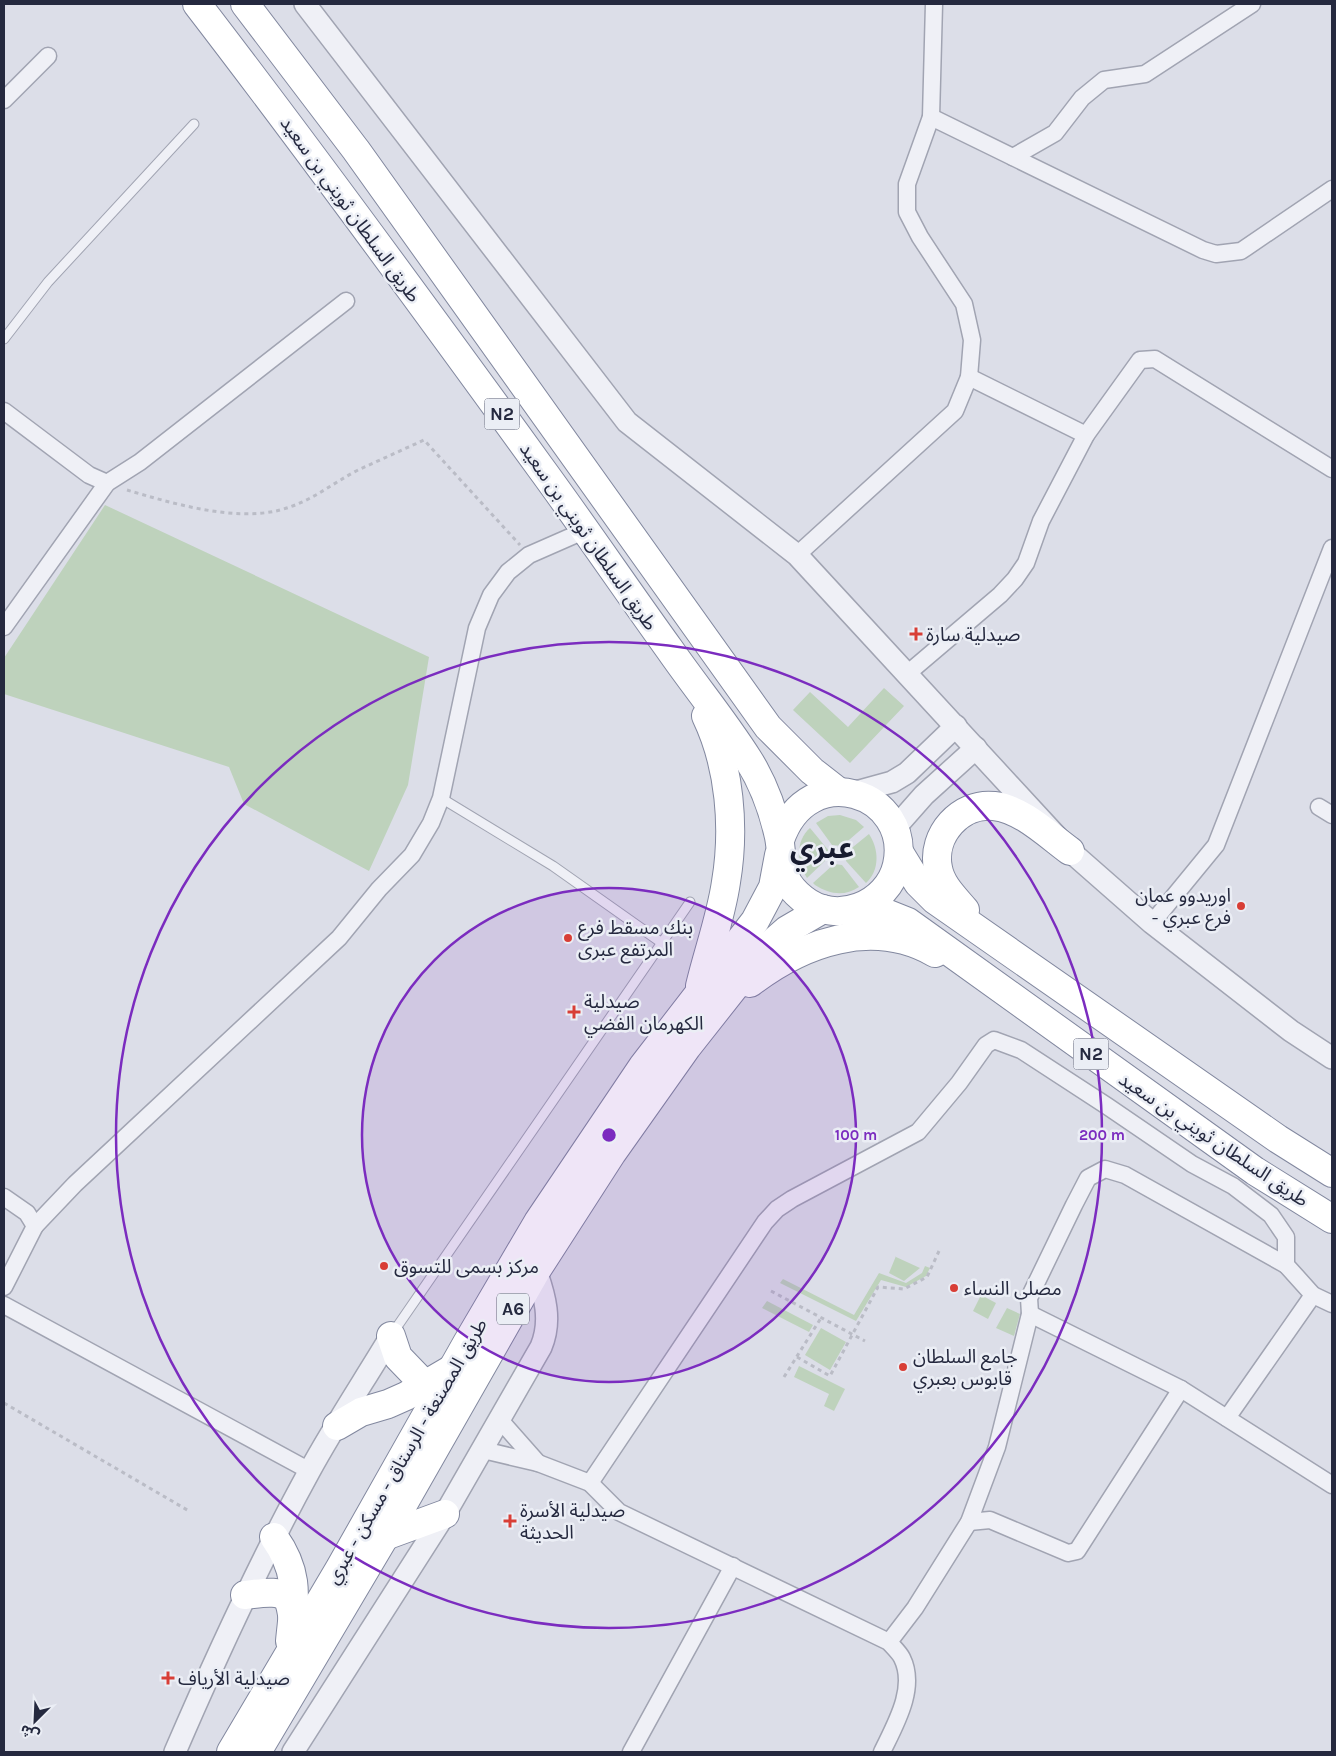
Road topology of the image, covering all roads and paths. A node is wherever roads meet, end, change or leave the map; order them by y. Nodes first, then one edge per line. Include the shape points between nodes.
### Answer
1 (196, 4) edge
2 (245, 4) edge
3 (305, 4) edge
4 (934, 4) edge
5 (1252, 4) edge
6 (48, 56) dead end
7 (7, 90) edge
8 (931, 117) junction
9 (194, 124) dead end
10 (1013, 157) junction
11 (1332, 189) edge
12 (346, 301) dead end
13 (4, 339) edge
14 (968, 377) junction
15 (4, 411) edge
16 (1086, 435) junction
17 (1332, 469) edge
18 (107, 483) junction
19 (586, 530) junction
20 (1332, 548) edge
21 (529, 555) junction
22 (797, 555) junction
23 (4, 626) edge
24 (669, 649) junction
25 (907, 674) junction
26 (956, 726) junction
27 (976, 748) junction
28 (846, 793) junction
29 (441, 798) junction
30 (896, 840) junction
31 (779, 847) junction
32 (1070, 851) junction
33 (690, 902) dead end
34 (833, 910) junction
35 (1152, 923) junction
36 (992, 941) junction
37 (662, 943) junction
38 (1011, 996) junction
39 (705, 1005) junction
40 (1332, 1058) edge
41 (1332, 1172) edge
42 (4, 1197) edge
43 (1332, 1218) edge
44 (35, 1226) junction
45 (939, 1251) dead end
46 (1286, 1265) junction
47 (536, 1271) junction
48 (4, 1287) edge
49 (771, 1291) dead end
50 (1313, 1295) junction
51 (1332, 1304) edge
52 (4, 1305) edge
53 (1030, 1314) junction
54 (821, 1318) junction
55 (852, 1335) junction
56 (391, 1336) junction
57 (865, 1341) dead end
58 (797, 1357) junction
59 (453, 1368) junction
60 (784, 1377) dead end
61 (425, 1385) junction
62 (1181, 1389) junction
63 (4, 1403) edge
64 (1227, 1418) junction
65 (500, 1420) junction
66 (336, 1426) junction
67 (482, 1450) junction
68 (538, 1463) junction
69 (310, 1471) junction
70 (590, 1483) junction
71 (1332, 1485) edge
72 (189, 1511) dead end
73 (445, 1514) junction
74 (969, 1522) junction
75 (385, 1536) junction
76 (274, 1538) junction
77 (733, 1566) junction
78 (245, 1595) junction
79 (293, 1620) junction
80 (889, 1642) junction
81 (289, 1653) junction
82 (175, 1752) edge
83 (231, 1752) edge
84 (257, 1752) edge
85 (293, 1752) edge
86 (631, 1752) edge
87 (882, 1752) edge

1 - 19 highway, طريق السلطان ثويني بن سعيد / N2 via 304,144
2 - 28 highway, طريق السلطان ثويني بن سعيد / N2 via 362,158 768,728 812,771
3 - 22 street via 627,422
4 - 8 street
5 - 10 street via 1145,74 1104,80 1082,98 1055,133
6 - 7 street
8 - 10 street
8 - 14 street via 907,184 907,212 964,304 972,340
9 - 13 lane via 48,282
10 - 11 street via 1216,254 1241,251
12 - 18 street via 140,462
14 - 16 street
14 - 22 street via 955,410
15 - 18 street via 89,475
16 - 17 street via 1140,360 1154,358
16 - 25 street via 1041,521 1026,563 1015,579
18 - 21 path via 192,509 278,511 321,494 357,471 424,440
18 - 23 street
19 - 21 street
19 - 24 highway, طريق السلطان ثويني بن سعيد / N2
20 - 35 street via 1216,845
21 - 29 street via 499,583 477,628
22 - 25 street
24 - 31 highway, طريق السلطان ثويني بن سعيد / N2 via 749,761 769,804
24 - 39 highway via 712,730 727,793 729,843 726,883
25 - 26 street
26 - 27 street
26 - 28 street via 892,782
27 - 30 street via 924,795
27 - 32 street
28 - 30 highway, N2 via 878,806
28 - 31 highway via 822,794 807,800 785,824
29 - 37 lane via 553,866
29 - 44 street via 412,855 339,938
30 - 34 highway via 897,866 883,892 858,908
30 - 36 highway, طريق السلطان ثويني بن سعيد / N2 via 918,883 935,900
31 - 34 highway, N2 via 782,872 792,888 806,902
31 - 39 highway, طريق المصنعة - الرستاق - مسكن - عبري / A6 via 773,887
32 - 35 street
32 - 36 highway via 1009,809 977,807 950,824 937,852 943,883
33 - 37 lane
34 - 38 highway, طريق السلطان ثويني بن سعيد / N2 via 883,912 908,922
34 - 39 highway, طريق المصنعة - الرستاق - مسكن - عبري / A6 via 799,922 773,940
35 - 40 street via 1291,1031
36 - 41 highway, طريق السلطان ثويني بن سعيد / N2
37 - 56 lane
38 - 39 highway via 930,950 891,938 849,938 826,941 791,955
38 - 43 highway, طريق السلطان ثويني بن سعيد / N2 via 1255,1172
39 - 47 highway, طريق المصنعة - الرستاق - مسكن - عبري / A6
39 - 59 highway, طريق المصنعة - الرستاق - مسكن - عبري / A6 via 643,1066 538,1222
42 - 44 street via 27,1213
44 - 48 street
45 - 55 path via 927,1277 904,1289 878,1287
46 - 50 street
46 - 53 street via 1133,1179 1105,1168 1088,1178 1077,1198 1029,1298
46 - 70 street via 1286,1237 1271,1215 1233,1186 1192,1164 1021,1050 994,1040 986,1045 918,1132 792,1199 765,1222
47 - 65 street via 546,1304 546,1333 541,1348
47 - 75 highway, طريق المصنعة - الرستاق - مسكن - عبري / A6
49 - 54 path
50 - 51 street
50 - 64 street
52 - 69 street
53 - 62 street
53 - 74 street via 997,1448
54 - 55 path
54 - 58 path
55 - 57 path
55 - 58 path via 830,1376
56 - 61 highway via 398,1357
56 - 66 street
58 - 60 path
59 - 61 highway
59 - 81 highway, طريق المصنعة - الرستاق - مسكن - عبري / A6
61 - 66 highway via 393,1402 360,1412
62 - 64 street
62 - 74 street via 1077,1551 1068,1553 990,1520
63 - 72 path
64 - 71 street
65 - 67 street
65 - 68 street
66 - 69 street
67 - 68 street
67 - 73 street
68 - 70 street
69 - 76 street
70 - 77 street via 619,1512
73 - 75 highway
73 - 85 street
74 - 80 street via 915,1608
75 - 84 highway, طريق المصنعة - الرستاق - مسكن - عبري / A6
76 - 78 street
76 - 79 highway via 286,1555 293,1580 296,1598
77 - 80 street
77 - 86 street
78 - 79 highway via 269,1593 287,1598
78 - 82 street
79 - 81 highway
80 - 87 street via 902,1658 907,1674 906,1693 899,1718
81 - 83 highway, طريق المصنعة - الرستاق - مسكن - عبري / A6

